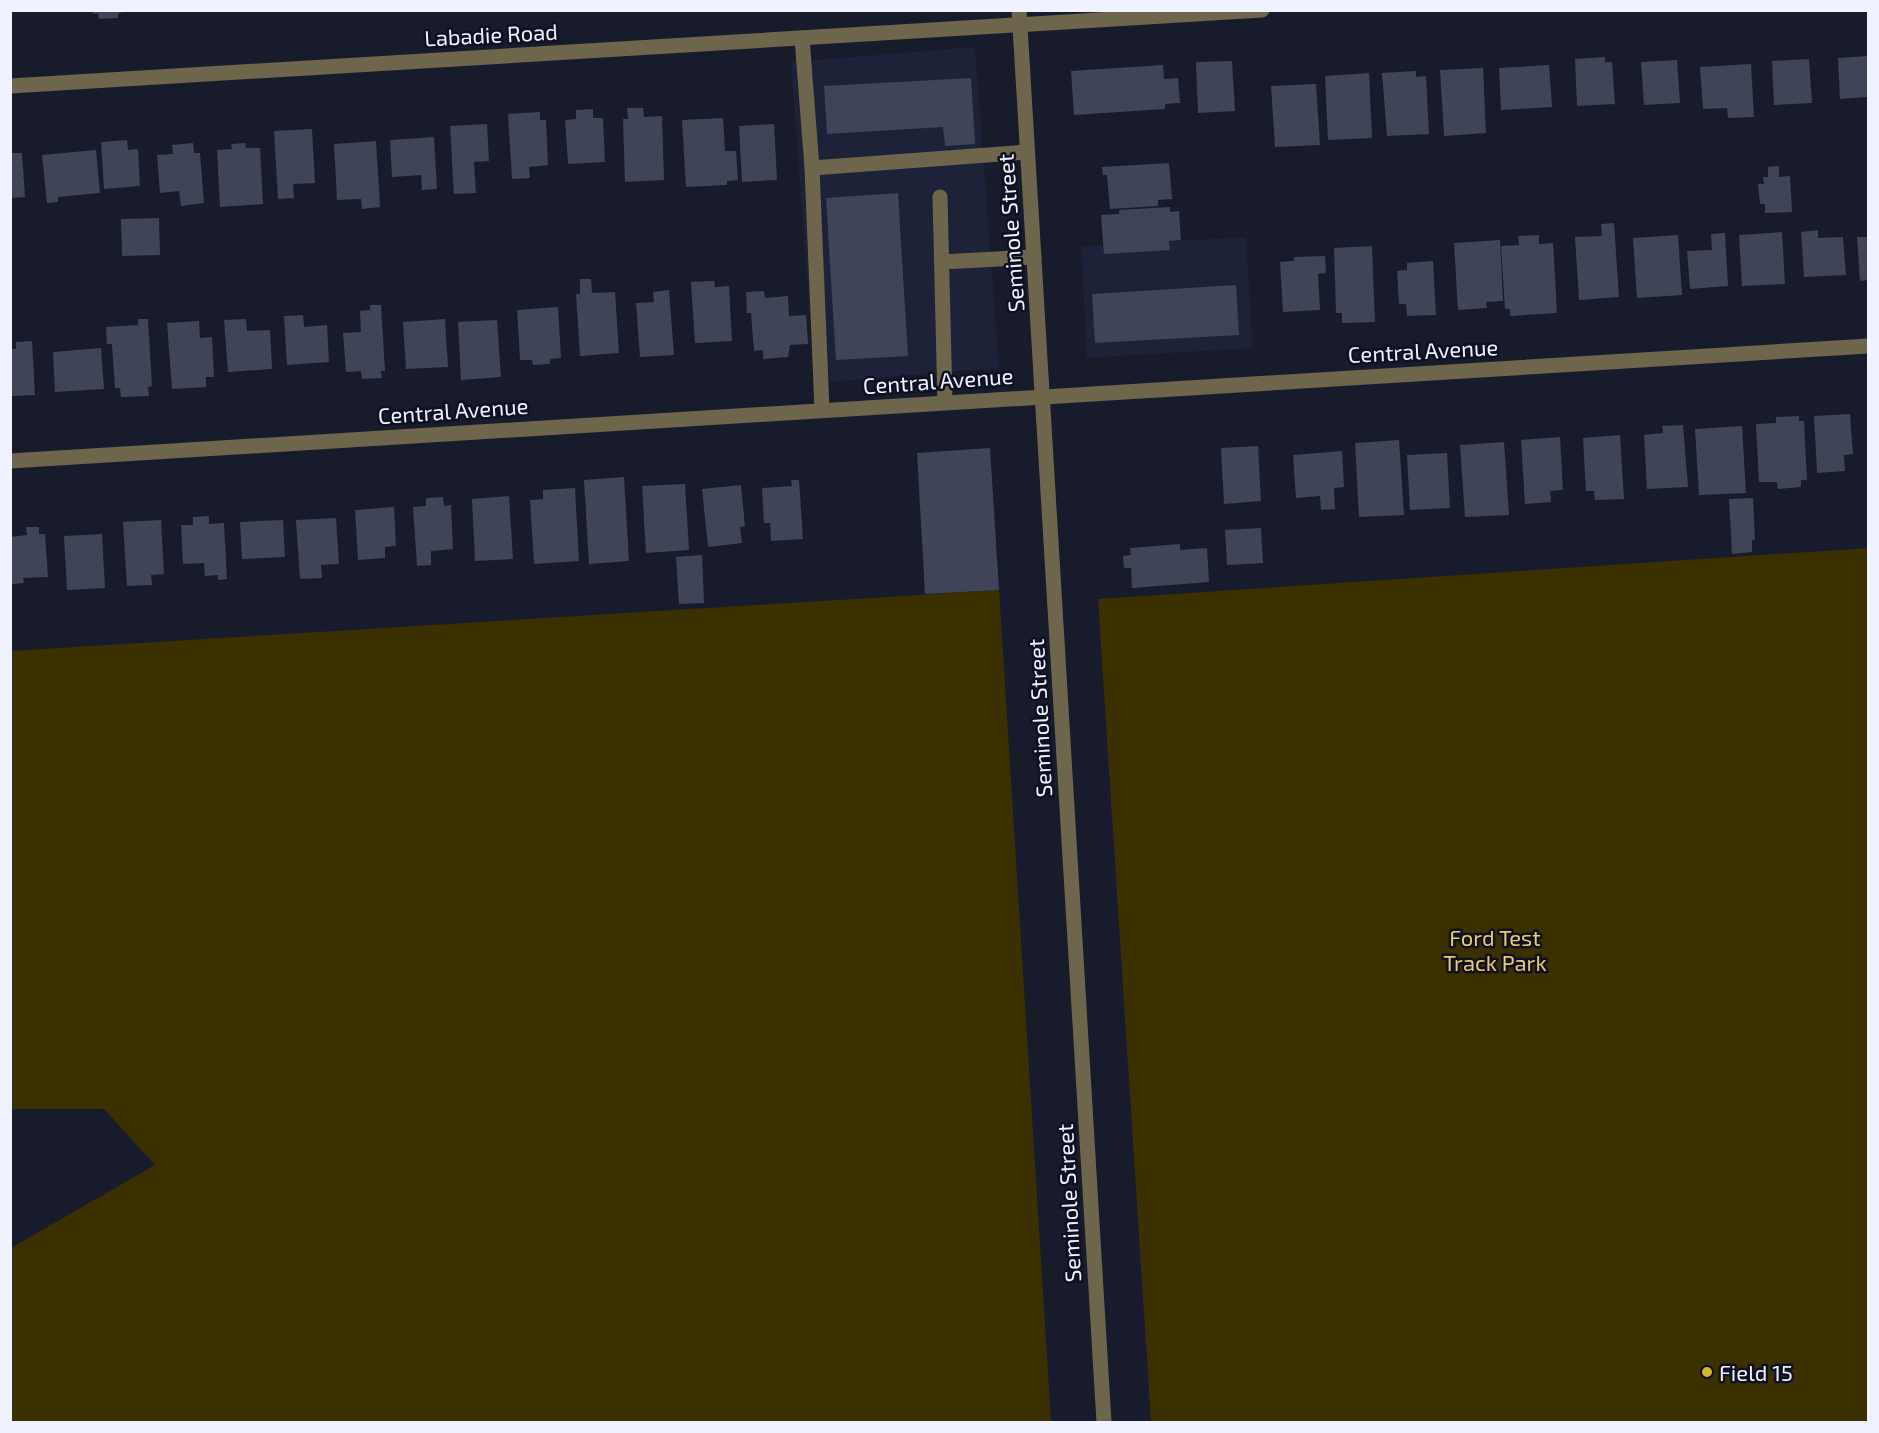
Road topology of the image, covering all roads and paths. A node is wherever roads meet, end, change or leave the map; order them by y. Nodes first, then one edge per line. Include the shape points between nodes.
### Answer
1 (1262, 10) edge
2 (1019, 18) edge
3 (802, 38) junction
4 (10, 86) edge
5 (1027, 152) junction
6 (812, 168) junction
7 (940, 197) dead end
8 (1034, 257) junction
9 (942, 262) junction
10 (1869, 346) edge
11 (1042, 396) junction
12 (945, 402) junction
13 (822, 410) junction
14 (10, 461) edge
15 (1104, 1422) edge

1 - 2 street, Labadie Road
2 - 3 street, Labadie Road
2 - 5 street, Seminole Street
3 - 4 street, Labadie Road
3 - 6 street
5 - 6 street
5 - 8 street, Seminole Street
6 - 13 street
7 - 9 street
8 - 9 street
8 - 11 street, Seminole Street
9 - 12 street
10 - 11 street, Central Avenue
11 - 12 street, Central Avenue
11 - 15 street, Seminole Street
12 - 13 street, Central Avenue
13 - 14 street, Central Avenue

